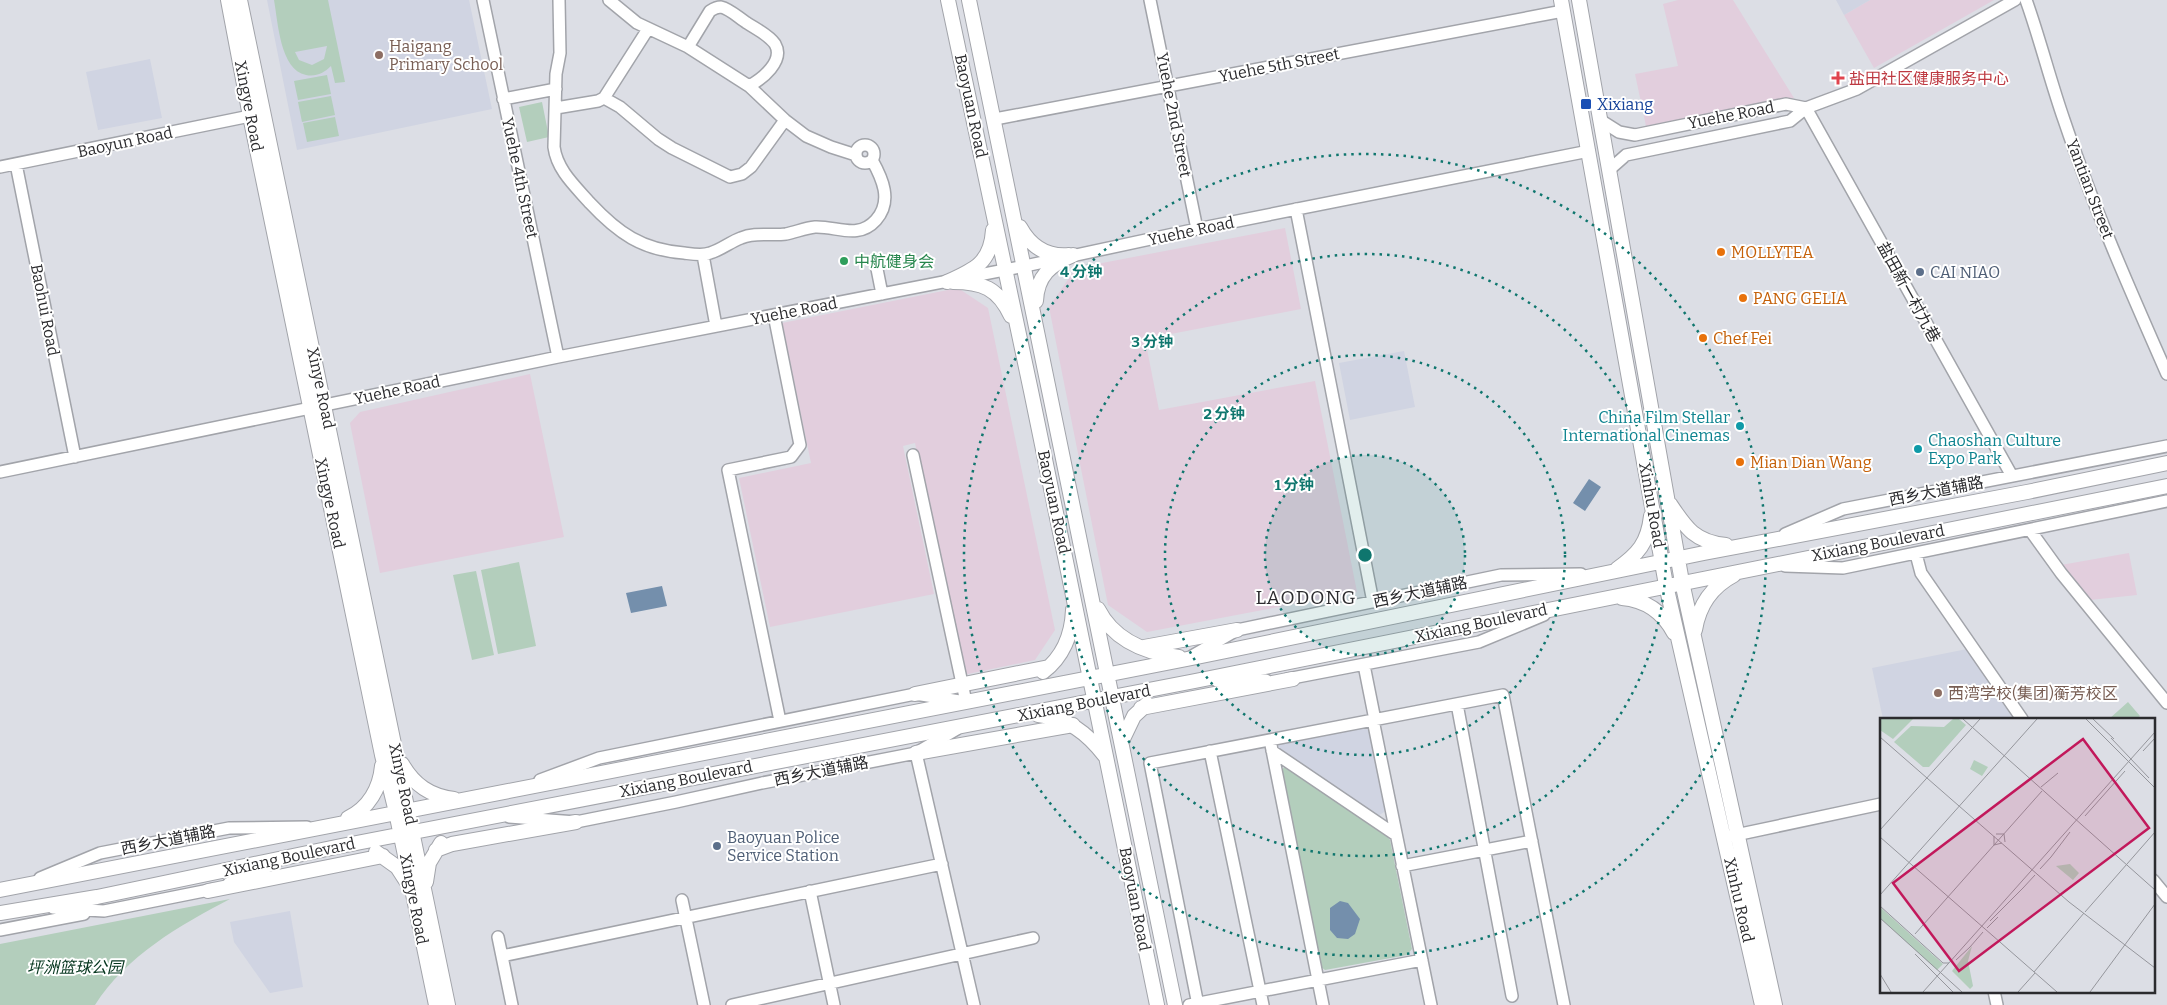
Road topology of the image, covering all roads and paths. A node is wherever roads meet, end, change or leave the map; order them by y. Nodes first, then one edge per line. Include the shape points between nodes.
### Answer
1 (228, 0) edge
2 (240, 0) edge
3 (482, 0) edge
4 (559, 0) edge
5 (609, 0) edge
6 (948, 0) edge
7 (969, 0) edge
8 (1150, 0) edge
9 (1579, 0) edge
10 (2014, 0) edge
11 (2026, 0) edge
12 (1562, 6) edge
13 (648, 29) junction
14 (688, 47) junction
15 (749, 86) junction
16 (1168, 86) junction
17 (556, 89) junction
18 (503, 98) junction
19 (604, 98) junction
20 (556, 108) junction
21 (1806, 108) junction
22 (250, 116) junction
23 (995, 119) junction
24 (785, 120) junction
25 (1600, 120) junction
26 (1589, 151) junction
27 (16, 164) junction
28 (0, 167) edge
29 (1609, 170) junction
30 (992, 207) junction
31 (1296, 209) junction
32 (1014, 212) junction
33 (1197, 229) junction
34 (703, 254) junction
35 (1073, 255) junction
36 (1025, 266) junction
37 (877, 269) dead end
38 (1005, 270) junction
39 (947, 282) junction
40 (882, 294) junction
41 (774, 315) junction
42 (716, 326) junction
43 (1019, 331) junction
44 (1039, 334) junction
45 (558, 357) junction
46 (2167, 374) edge
47 (325, 406) junction
48 (311, 409) junction
49 (2167, 446) edge
50 (913, 455) dead end
51 (75, 457) junction
52 (2167, 463) edge
53 (0, 472) edge
54 (2012, 476) junction
55 (2167, 486) edge
56 (1666, 498) junction
57 (2167, 501) edge
58 (1652, 503) junction
59 (2030, 530) junction
60 (1768, 541) junction
61 (1739, 547) junction
62 (1916, 554) junction
63 (1677, 558) junction
64 (1662, 562) junction
65 (1763, 566) junction
66 (1748, 569) junction
67 (1608, 573) junction
68 (1682, 582) junction
69 (1666, 585) junction
70 (1090, 587) junction
71 (1073, 592) junction
72 (1609, 597) junction
73 (1373, 602) junction
74 (1570, 604) junction
75 (1236, 630) junction
76 (1694, 636) junction
77 (1679, 642) junction
78 (1140, 647) junction
79 (1187, 659) junction
80 (1364, 665) junction
81 (1049, 668) junction
82 (1109, 674) junction
83 (1090, 677) junction
84 (1293, 679) junction
85 (1195, 681) junction
86 (963, 685) junction
87 (1008, 693) junction
88 (915, 694) junction
89 (1114, 697) junction
90 (1095, 700) junction
91 (966, 702) junction
92 (2167, 703) edge
93 (1457, 704) junction
94 (1141, 708) junction
95 (1017, 715) junction
96 (2021, 718) edge
97 (1373, 720) junction
98 (780, 721) junction
99 (1073, 725) junction
100 (961, 726) junction
101 (1122, 742) junction
102 (1271, 746) junction
103 (1210, 751) junction
104 (396, 752) junction
105 (916, 753) junction
106 (382, 755) junction
107 (1107, 758) junction
108 (1129, 778) junction
109 (1112, 782) junction
110 (515, 790) junction
111 (465, 800) junction
112 (1880, 804) edge
113 (402, 811) junction
114 (497, 816) junction
115 (475, 820) junction
116 (576, 822) junction
117 (336, 824) junction
118 (407, 834) junction
119 (1396, 835) junction
120 (1731, 836) junction
121 (1532, 840) junction
122 (341, 846) junction
123 (436, 850) junction
124 (1484, 850) junction
125 (383, 856) junction
126 (288, 858) junction
127 (942, 864) junction
128 (1402, 866) junction
129 (2154, 881) edge
130 (0, 890) edge
131 (208, 891) junction
132 (810, 892) junction
133 (419, 893) junction
134 (2167, 896) edge
135 (682, 900) dead end
136 (34, 907) junction
137 (104, 911) junction
138 (0, 913) edge
139 (686, 918) junction
140 (0, 930) edge
141 (498, 937) dead end
142 (1033, 938) dead end
143 (962, 954) junction
144 (502, 956) junction
145 (1422, 960) junction
146 (1318, 980) junction
147 (830, 983) junction
148 (1260, 991) junction
149 (1994, 992) edge
150 (1512, 996) dead end
151 (1195, 1004) edge
152 (436, 1005) edge
153 (448, 1005) edge
154 (512, 1005) edge
155 (704, 1005) edge
156 (732, 1005) edge
157 (834, 1005) edge
158 (974, 1005) edge
159 (1157, 1005) edge
160 (1175, 1005) edge
161 (1263, 1005) edge
162 (1323, 1005) edge
163 (1431, 1005) edge
164 (1564, 1005) edge
165 (1762, 1005) edge
166 (1775, 1005) edge
167 (1997, 1005) edge

1 - 22 main road, Xingye Road
2 - 47 main road, Xinye Road
3 - 18 street, Yuehe 4th Street
4 - 17 street via 560,53
5 - 13 street
6 - 30 main road, Baoyuan Road
7 - 23 main road, Baoyuan Road
8 - 16 street, Yuehe 2nd Street
9 - 25 main road, Xinhu Road
10 - 21 street via 1857,89
11 - 46 street, Yantian Street via 2088,187
12 - 16 street, Yuehe 5th Street
12 - 26 main road, Xinhu Road
13 - 14 street
13 - 19 street
14 - 15 street
14 - 15 street via 710,11 722,7 729,10 768,37 777,50 768,73
15 - 24 street
16 - 23 street, Yuehe 5th Street
16 - 33 street, Yuehe 2nd Street
17 - 18 street
17 - 20 street
18 - 45 street, Yuehe 4th Street
19 - 20 street
19 - 24 street via 672,148 730,177 751,167
20 - 34 street via 555,156 571,182 597,211 633,240 652,248
21 - 25 street, Yuehe Road via 1786,104 1635,135 1619,132
21 - 29 street, Yuehe Road via 1790,121 1626,155
21 - 54 street, 盐田新一村九巷
22 - 27 street, Baoyun Road
22 - 48 main road, Xingye Road
23 - 32 main road, Baoyuan Road
24 - 34 street via 806,136 856,155 864,163 872,160 884,184 881,212 876,220 859,230 846,232 816,227 786,234 754,235
25 - 29 main road, Xinhu Road
26 - 31 street, Yuehe Road
26 - 58 main road, Xinhu Road
27 - 28 street, Baoyun Road
27 - 51 street, Baohui Road
29 - 56 main road, Xinhu Road
30 - 38 main road, Baoyuan Road
30 - 39 main road via 992,241 985,259 967,273
31 - 33 street, Yuehe Road
31 - 73 street
32 - 35 main road via 1021,229 1035,246 1051,254
32 - 36 main road, Baoyuan Road
33 - 35 street, Yuehe Road
34 - 42 street
35 - 36 street, Yuehe Road
35 - 44 main road via 1051,266 1040,281 1036,296
36 - 38 street, Yuehe Road
36 - 44 main road, Baoyuan Road
37 - 40 street
38 - 39 street, Yuehe Road
38 - 43 main road, Baoyuan Road
39 - 40 street, Yuehe Road
39 - 43 main road via 979,283 988,288 1003,302
40 - 41 street, Yuehe Road
41 - 42 street, Yuehe Road
41 - 98 street via 800,445 791,457 728,470
42 - 45 street, Yuehe Road
43 - 71 main road, Baoyuan Road
44 - 70 main road, Baoyuan Road
45 - 47 street, Yuehe Road
47 - 48 street, Yuehe Road
47 - 104 main road, Xinye Road
48 - 51 street, Yuehe Road
48 - 106 main road, Xingye Road
49 - 54 street, 西乡大道辅路
50 - 86 street
51 - 53 street, Yuehe Road
52 - 60 main road, Xixiang Boulevard
54 - 60 street, 西乡大道辅路 via 1843,509
55 - 65 main road, Xixiang Boulevard
56 - 61 main road via 1696,537 1711,544
56 - 63 main road, Xinhu Road
57 - 59 street
58 - 64 main road, Xinhu Road
58 - 67 main road via 1649,530 1643,546
59 - 62 street
59 - 92 street
60 - 61 main road, Xixiang Boulevard
61 - 63 main road, Xixiang Boulevard
62 - 65 street via 1843,568
62 - 96 street via 1922,573
63 - 64 main road, Xixiang Boulevard
63 - 68 main road, Xinhu Road
64 - 67 main road, Xixiang Boulevard
64 - 69 main road, Xinhu Road
65 - 66 main road, Xixiang Boulevard
66 - 68 main road, Xixiang Boulevard
66 - 76 main road via 1724,580 1707,597 1699,611
67 - 73 street, 西乡大道辅路 via 1501,575
67 - 79 main road, Xixiang Boulevard
68 - 69 main road, Xixiang Boulevard
68 - 76 main road, Xinhu Road
69 - 72 main road, Xixiang Boulevard
69 - 77 main road, Xinhu Road
70 - 78 main road via 1105,622 1127,642
70 - 82 main road, Baoyuan Road
71 - 81 main road via 1069,634
71 - 83 main road, Baoyuan Road
72 - 74 main road, Xixiang Boulevard
72 - 77 main road via 1635,599 1652,607 1666,620
73 - 75 street, 西乡大道辅路
74 - 80 street via 1479,642
74 - 85 main road, Xixiang Boulevard
75 - 78 main road
75 - 79 street, 西乡大道辅路
76 - 120 main road, Xinhu Road
77 - 120 main road, Xinhu Road
78 - 79 main road
79 - 82 main road, Xixiang Boulevard
80 - 84 street
80 - 97 street
81 - 86 main road
81 - 87 main road
82 - 83 main road, Xixiang Boulevard
82 - 89 main road, Baoyuan Road
83 - 87 main road, Xixiang Boulevard
83 - 90 main road, Baoyuan Road
84 - 85 street
84 - 94 main road
85 - 89 main road, Xixiang Boulevard
85 - 94 main road
86 - 88 main road
86 - 91 street
87 - 91 main road, Xixiang Boulevard
88 - 91 street
88 - 98 street
89 - 90 main road, Xixiang Boulevard
89 - 101 main road, Baoyuan Road
90 - 95 main road, Xixiang Boulevard
90 - 107 main road, Baoyuan Road
91 - 110 main road, Xixiang Boulevard
93 - 97 street
93 - 121 street via 1503,695
93 - 124 street
94 - 101 main road via 1129,724
95 - 99 main road via 1053,717
95 - 100 main road, Xixiang Boulevard
97 - 102 street
97 - 119 street
98 - 110 street via 599,758
99 - 105 main road
99 - 107 main road
100 - 105 street, 西乡大道辅路
100 - 114 main road, Xixiang Boulevard
101 - 108 main road, Baoyuan Road
102 - 103 street
102 - 119 street
102 - 146 street
103 - 148 street
103 - 151 street via 1150,763
104 - 111 main road via 408,775 423,790 445,798
104 - 113 main road, Xinye Road
105 - 116 street, 西乡大道辅路
105 - 127 street
106 - 113 main road, Xingye Road
106 - 117 main road via 381,777 371,799 360,811
107 - 109 main road, Baoyuan Road
108 - 109 main road via 1119,770 1114,773
108 - 160 main road, Baoyuan Road
109 - 159 main road, Baoyuan Road
110 - 111 main road, Xixiang Boulevard
111 - 113 main road, Xixiang Boulevard
112 - 120 street
113 - 117 main road, Xixiang Boulevard
113 - 118 main road, Xingye Road
114 - 115 main road, Xixiang Boulevard
114 - 116 street, 西乡大道辅路
115 - 118 main road, Xixiang Boulevard
115 - 123 main road via 454,830
116 - 123 main road via 452,844
117 - 130 main road, Xixiang Boulevard
118 - 122 main road, Xixiang Boulevard
118 - 133 main road, Xinye Road
119 - 128 street
120 - 165 main road, Xinhu Road
120 - 166 main road, Xinhu Road
121 - 124 street
121 - 164 street
122 - 125 main road via 358,847
122 - 126 main road, Xixiang Boulevard
123 - 133 main road
124 - 128 street
124 - 150 street
125 - 131 main road
125 - 133 main road
126 - 131 street
126 - 136 main road, Xixiang Boulevard
127 - 132 street
127 - 143 street
128 - 145 street
129 - 134 street
131 - 137 street
132 - 139 street
132 - 147 street
133 - 152 main road, Xingye Road
133 - 153 main road, Xingye Road
135 - 139 street
136 - 137 street
136 - 138 main road, Xixiang Boulevard
137 - 140 street
139 - 144 street
139 - 155 street
141 - 144 street
142 - 143 street
143 - 147 street
143 - 158 street
144 - 154 street
145 - 146 street
145 - 163 street
146 - 148 street
146 - 162 street
147 - 156 street
147 - 157 street
148 - 151 street
148 - 161 street
149 - 167 street

